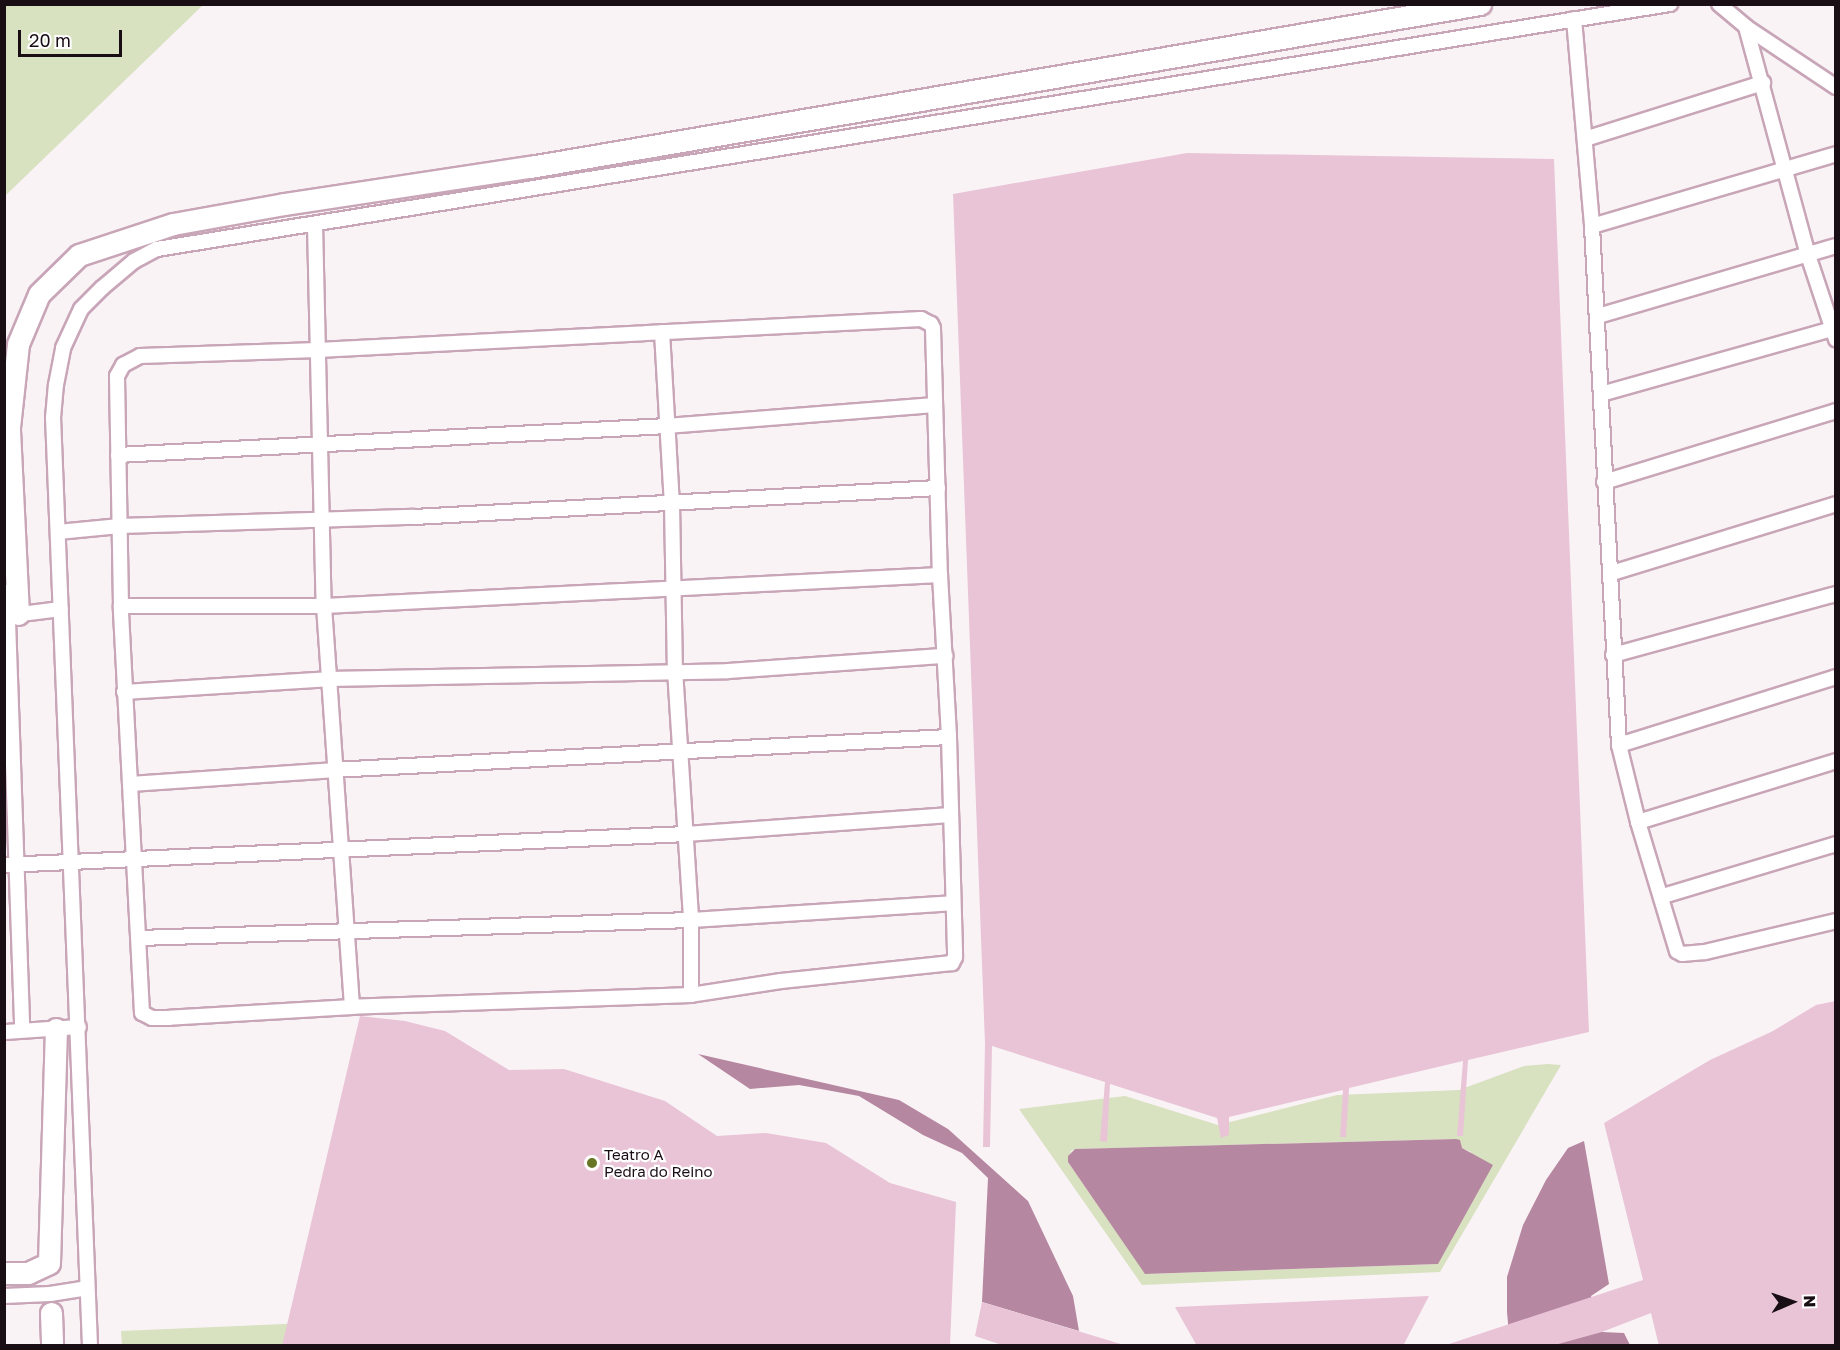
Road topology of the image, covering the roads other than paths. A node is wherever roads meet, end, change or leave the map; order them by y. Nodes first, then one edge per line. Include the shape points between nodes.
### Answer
1 (1480, 4) edge
2 (1670, 4) edge
3 (1719, 4) edge
4 (1574, 19) junction
5 (1746, 27) junction
6 (1763, 83) junction
7 (1836, 87) edge
8 (1585, 140) junction
9 (1836, 154) edge
10 (1786, 168) junction
11 (315, 224) junction
12 (1593, 226) junction
13 (1836, 246) edge
14 (1808, 255) junction
15 (1598, 316) junction
16 (662, 332) junction
17 (1834, 332) edge
18 (318, 350) junction
19 (1601, 394) junction
20 (934, 405) junction
21 (1836, 411) edge
22 (667, 426) junction
23 (319, 445) junction
24 (118, 455) junction
25 (1604, 482) junction
26 (938, 488) junction
27 (672, 503) junction
28 (1836, 504) edge
29 (323, 518) junction
30 (120, 526) junction
31 (4, 530) edge
32 (58, 531) junction
33 (1612, 573) junction
34 (940, 575) junction
35 (675, 590) junction
36 (1836, 594) edge
37 (121, 606) junction
38 (324, 606) junction
39 (61, 609) junction
40 (10, 615) edge
41 (945, 656) junction
42 (1613, 656) junction
43 (675, 670) junction
44 (1836, 677) edge
45 (328, 679) junction
46 (124, 692) junction
47 (7, 697) edge
48 (949, 737) junction
49 (1619, 745) junction
50 (680, 753) junction
51 (1836, 761) edge
52 (333, 770) junction
53 (9, 781) edge
54 (130, 784) junction
55 (950, 815) junction
56 (1638, 822) junction
57 (686, 834) junction
58 (1836, 844) edge
59 (340, 849) junction
60 (135, 859) junction
61 (70, 860) junction
62 (10, 864) edge
63 (1662, 896) junction
64 (952, 903) junction
65 (691, 920) junction
66 (1836, 921) edge
67 (346, 931) junction
68 (139, 938) junction
69 (19, 942) junction
70 (4, 943) edge
71 (691, 995) junction
72 (352, 1006) junction
73 (79, 1027) junction
74 (56, 1029) junction
75 (22, 1030) junction
76 (4, 1032) edge
77 (4, 1273) edge
78 (87, 1288) junction
79 (4, 1296) edge
80 (51, 1313) dead end
81 (52, 1346) edge
82 (90, 1346) edge

1 - 40 street via 542,165 284,204 173,224 79,255 39,294 18,344 9,427
2 - 4 lane
3 - 5 lane
4 - 8 lane
4 - 11 lane
5 - 6 lane
5 - 7 lane
6 - 8 lane
6 - 10 lane
8 - 12 lane
9 - 10 lane
10 - 12 lane
10 - 14 lane
11 - 18 lane
11 - 32 lane via 157,249 134,261 81,309 63,348 56,385 53,418
12 - 15 lane
13 - 14 lane
14 - 15 lane
14 - 17 lane
15 - 19 lane
16 - 18 lane
16 - 20 lane via 921,319 933,328
16 - 22 lane
17 - 19 lane
18 - 23 lane
18 - 24 lane via 131,359 117,376
19 - 25 lane
20 - 22 lane
20 - 26 lane
21 - 25 lane
22 - 23 lane
22 - 27 lane
23 - 24 lane
23 - 29 lane
24 - 30 lane
25 - 33 lane
26 - 27 lane
26 - 34 lane
27 - 29 lane
27 - 35 lane
28 - 33 lane
29 - 30 lane
29 - 38 lane
30 - 32 lane
30 - 37 lane
31 - 40 lane
32 - 39 lane
33 - 42 lane
34 - 35 lane
34 - 41 lane
35 - 38 lane
35 - 43 lane
36 - 42 lane
37 - 38 lane
37 - 46 lane
38 - 45 lane
39 - 40 lane
39 - 61 lane
40 - 47 lane
41 - 43 lane via 728,671
41 - 48 lane
42 - 49 lane
43 - 45 lane
43 - 50 lane
44 - 49 lane
45 - 46 lane
45 - 52 lane
46 - 54 lane
47 - 53 lane
48 - 50 lane
48 - 55 lane
49 - 56 lane
50 - 52 lane
50 - 57 lane
51 - 56 lane
52 - 54 lane
52 - 59 lane
53 - 62 lane
54 - 60 lane
55 - 57 lane
55 - 64 lane
56 - 63 lane
57 - 59 lane
57 - 65 lane
58 - 63 lane
59 - 60 lane
59 - 67 lane
60 - 61 lane
60 - 68 lane
61 - 62 lane
61 - 73 lane
62 - 69 lane
63 - 66 lane via 1677,951 1682,954
64 - 65 lane
64 - 71 lane via 952,963
65 - 67 lane
65 - 71 lane
67 - 68 lane
67 - 72 lane
68 - 72 lane via 140,1008 145,1016 169,1018
69 - 70 lane
69 - 75 lane
71 - 72 lane
73 - 74 lane
73 - 78 lane
74 - 75 lane
74 - 77 street via 49,1263 28,1273
75 - 76 lane
78 - 79 lane
78 - 82 lane
80 - 81 street

